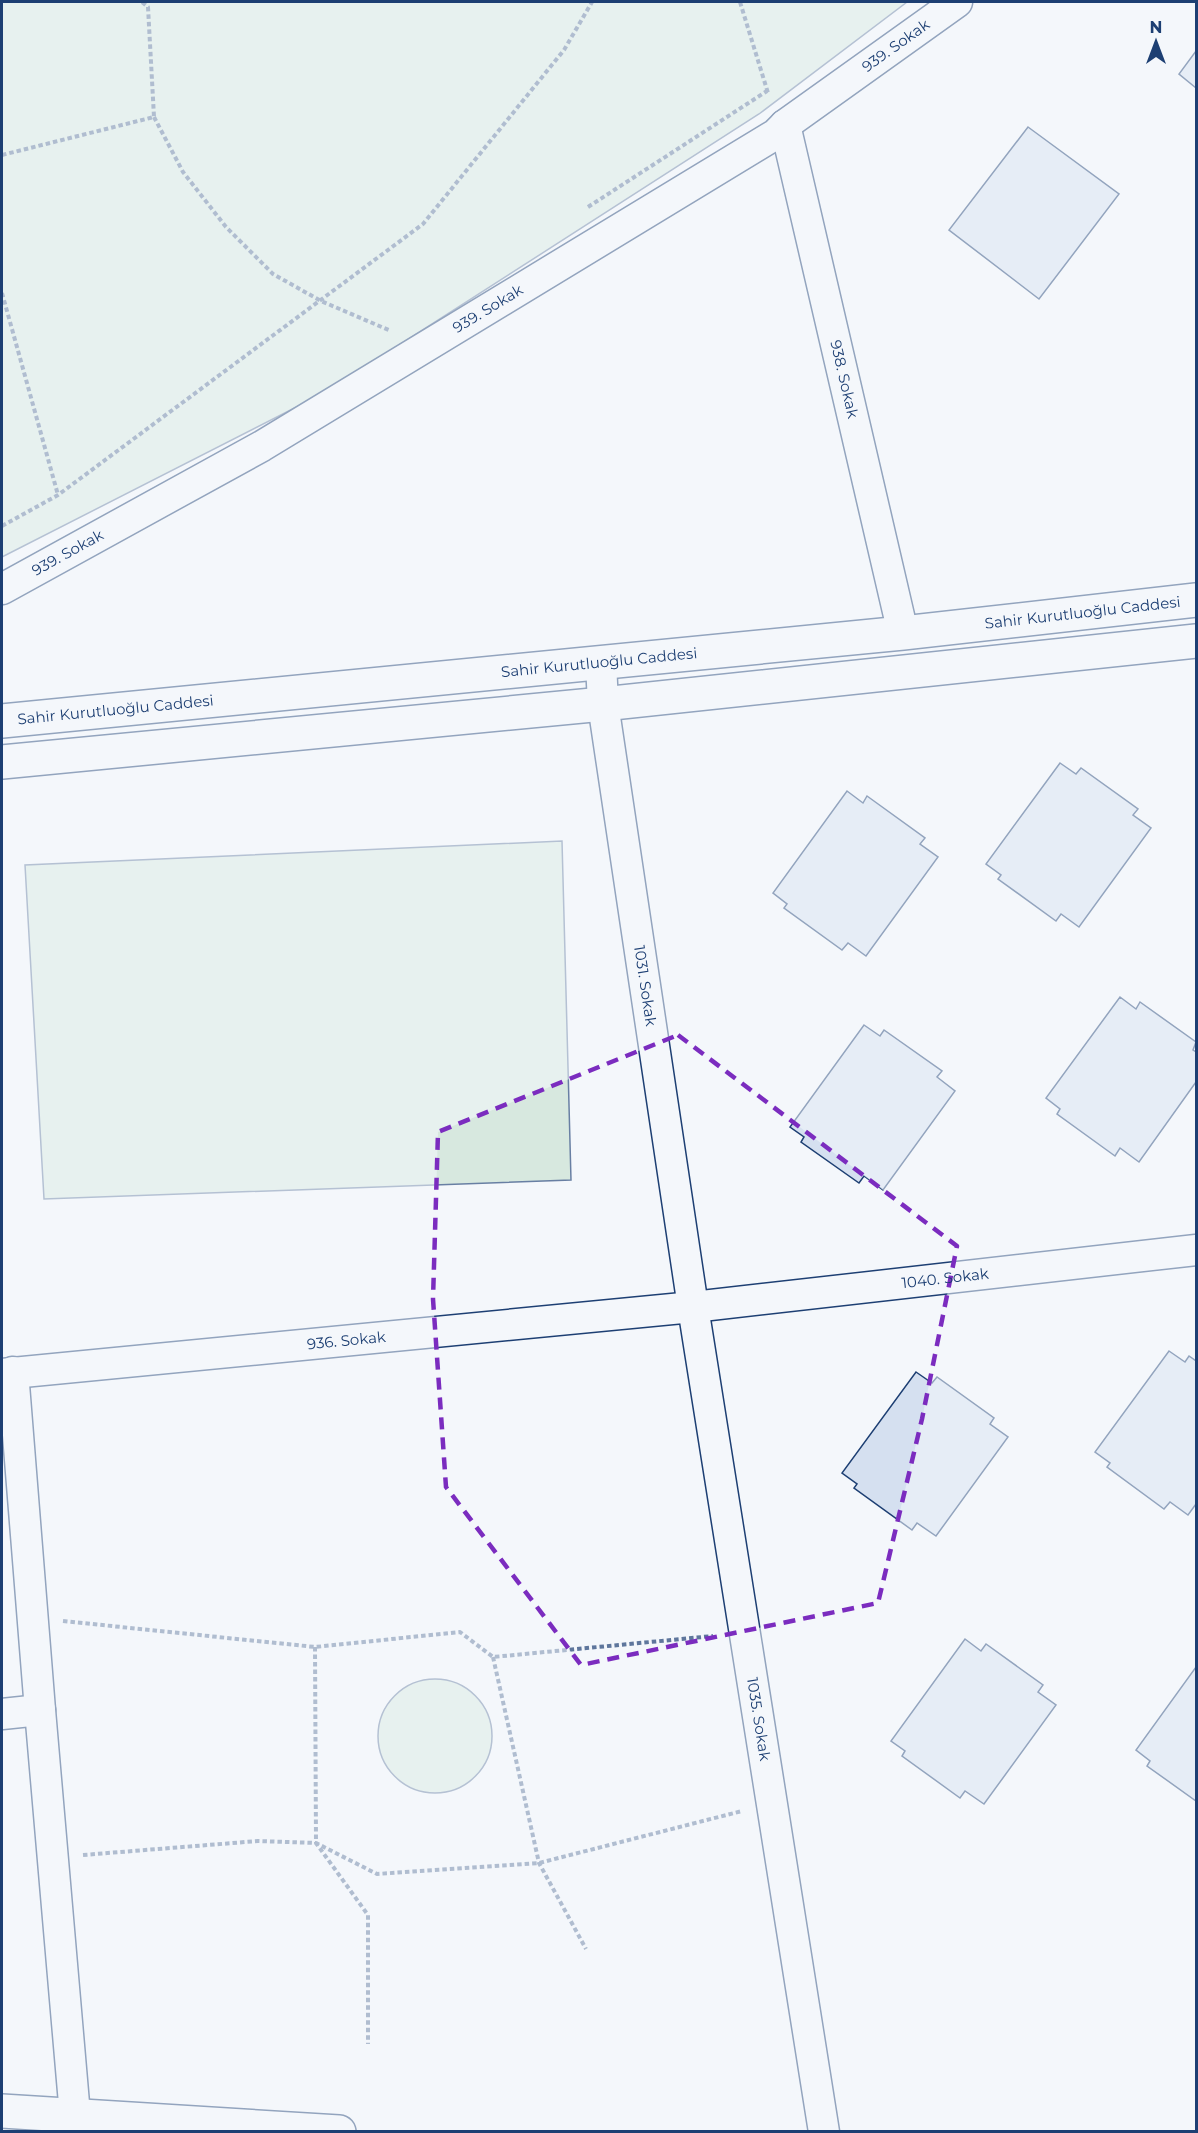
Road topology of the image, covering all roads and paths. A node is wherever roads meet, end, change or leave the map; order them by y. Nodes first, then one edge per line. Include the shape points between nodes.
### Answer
1 (142, 2) edge
2 (592, 2) edge
3 (740, 2) edge
4 (957, 2) edge
5 (767, 91) junction
6 (154, 117) junction
7 (780, 129) junction
8 (2, 155) edge
9 (581, 212) dead end
10 (2, 293) edge
11 (321, 301) junction
12 (395, 333) dead end
13 (58, 495) junction
14 (2, 526) edge
15 (2, 590) edge
16 (1197, 600) edge
17 (903, 633) junction
18 (1197, 641) edge
19 (601, 663) junction
20 (603, 704) junction
21 (2, 721) edge
22 (2, 762) edge
23 (1197, 1250) edge
24 (693, 1307) junction
25 (7, 1373) edge
26 (32, 1617) junction
27 (745, 1633) junction
28 (315, 1647) junction
29 (493, 1657) junction
30 (40, 1710) junction
31 (2, 1714) edge
32 (772, 1803) junction
33 (316, 1843) junction
34 (52, 1858) junction
35 (539, 1863) junction
36 (586, 1949) dead end
37 (369, 2043) dead end
38 (2, 2110) edge
39 (75, 2115) junction
40 (339, 2132) edge
41 (824, 2132) edge

1 - 6 path via 148,7
2 - 11 path via 564,50 423,224
3 - 5 path
4 - 7 street, 939. Sokak
5 - 7 path
5 - 9 path
6 - 8 path
6 - 11 path via 183,172 226,227 273,274
7 - 15 street, 939. Sokak via 262,446
7 - 17 street, 938. Sokak
10 - 13 path
11 - 12 path
11 - 13 path
13 - 14 path
16 - 17 street, Sahir Kurutluoğlu Caddesi
17 - 19 street, Sahir Kurutluoğlu Caddesi
18 - 20 street
19 - 20 street, 1031. Sokak
19 - 21 street, Sahir Kurutluoğlu Caddesi
20 - 22 street
20 - 24 street, 1031. Sokak
23 - 24 street, 1040. Sokak
24 - 25 street, 936. Sokak
24 - 27 street, 1035. Sokak
25 - 26 street
26 - 28 path
26 - 30 street
27 - 29 path
27 - 32 street, 1035. Sokak
28 - 29 path via 460,1632
28 - 33 path
29 - 35 path
30 - 31 street
30 - 34 street
32 - 35 path
32 - 41 street, 1035. Sokak
33 - 34 path via 258,1841
33 - 35 path via 377,1874
33 - 37 path via 369,1915
34 - 39 street
35 - 36 path
38 - 39 street
39 - 40 street

